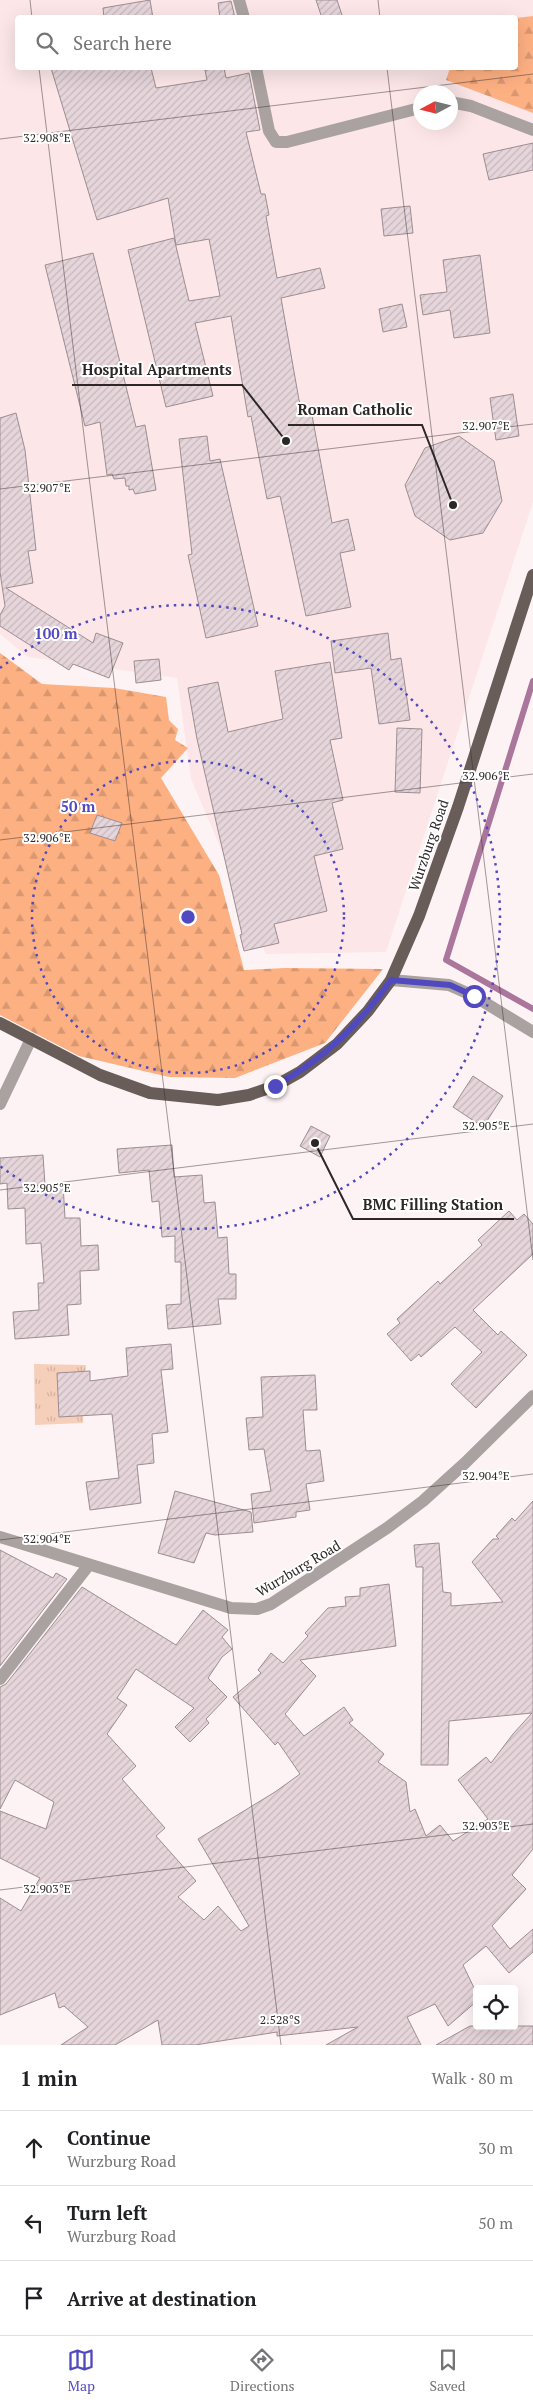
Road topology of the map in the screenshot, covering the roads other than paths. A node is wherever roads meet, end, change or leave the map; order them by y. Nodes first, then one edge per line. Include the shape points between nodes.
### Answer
1 (239, 0) edge
2 (243, 15) edge
3 (256, 70) edge
4 (458, 104) edge
5 (413, 110) edge
6 (533, 130) edge
7 (533, 575) edge
8 (391, 980) junction
9 (0, 1023) edge
10 (533, 1032) edge
11 (31, 1039) junction
12 (0, 1104) edge
13 (533, 1396) edge
14 (0, 1537) edge
15 (88, 1566) junction
16 (0, 1679) edge

1 - 2 street
3 - 5 street via 269,131 276,142 287,142
4 - 6 street
7 - 8 main road, Wurzburg Road via 458,807 419,916
8 - 10 street via 450,985
8 - 11 main road, Wurzburg Road via 337,1044 300,1072 249,1095 218,1100 150,1093 100,1075
9 - 11 main road, Wurzburg Road
11 - 12 street
13 - 15 street, Wurzburg Road via 423,1501 331,1566 263,1608 230,1608
14 - 15 street, Wurzburg Road
15 - 16 street

